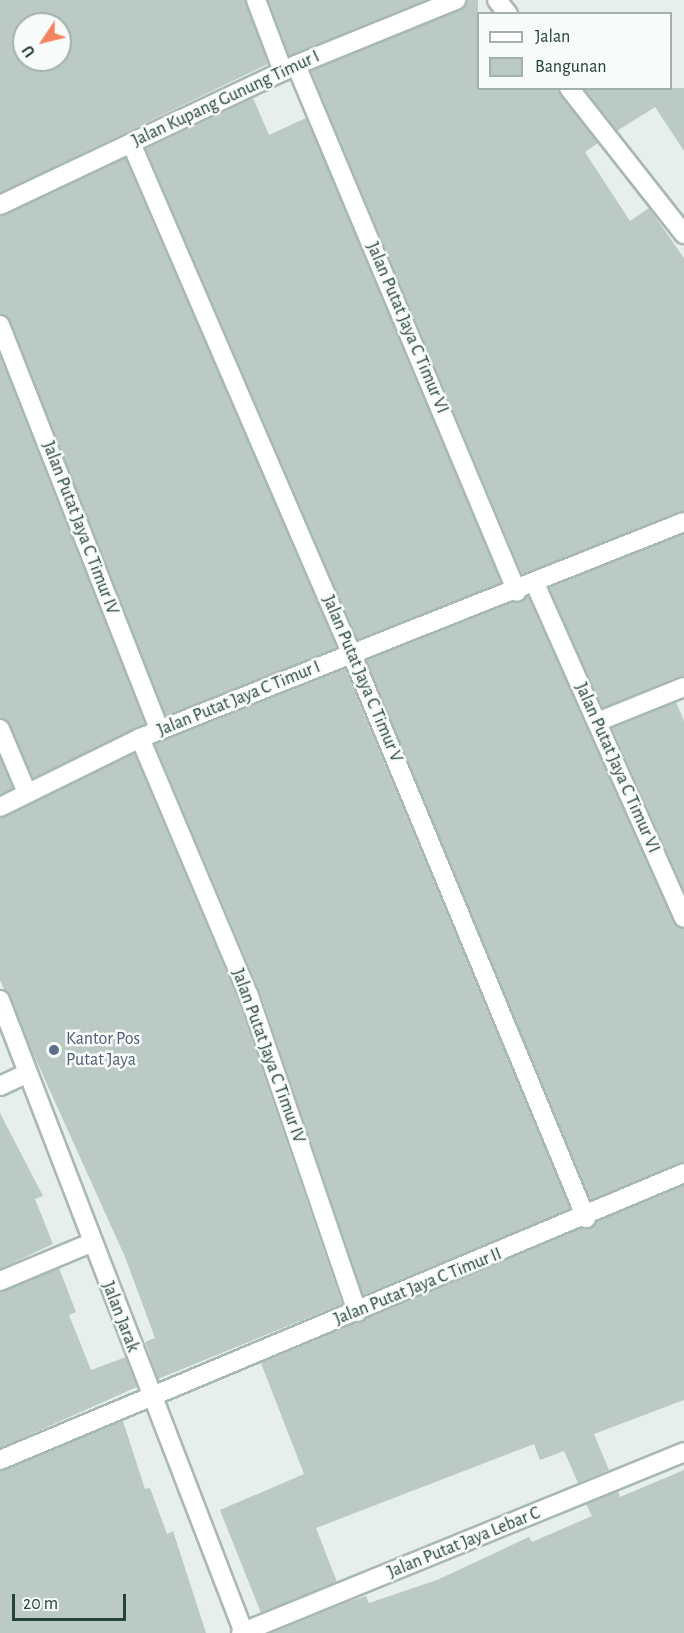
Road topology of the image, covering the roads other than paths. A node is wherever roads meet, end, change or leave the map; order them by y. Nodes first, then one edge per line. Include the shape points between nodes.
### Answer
1 (256, 0) edge
2 (456, 0) edge
3 (497, 0) edge
4 (506, 12) edge
5 (289, 68) junction
6 (570, 90) edge
7 (131, 143) junction
8 (0, 205) edge
9 (684, 234) edge
10 (0, 325) edge
11 (684, 522) edge
12 (536, 586) junction
13 (517, 592) junction
14 (352, 655) junction
15 (684, 687) edge
16 (597, 722) junction
17 (0, 729) edge
18 (160, 731) junction
19 (140, 738) junction
20 (27, 793) junction
21 (0, 807) edge
22 (684, 918) edge
23 (0, 1000) edge
24 (26, 1074) junction
25 (0, 1086) edge
26 (684, 1173) edge
27 (586, 1218) junction
28 (91, 1243) junction
29 (0, 1281) edge
30 (357, 1312) junction
31 (151, 1397) junction
32 (684, 1452) edge
33 (0, 1460) edge
34 (243, 1633) edge

1 - 5 street, Jalan Putat Jaya C Timur VI
2 - 5 street, Jalan Kupang Gunung Timur I
3 - 4 street
5 - 7 street, Jalan Kupang Gunung Timur I
5 - 13 street, Jalan Putat Jaya C Timur VI
6 - 9 street
7 - 8 street, Jalan Kupang Gunung Timur I
7 - 14 street, Jalan Putat Jaya C Timur V
10 - 18 street, Jalan Putat Jaya C Timur IV
11 - 12 street, Jalan Putat Jaya C Timur I
12 - 13 street, Jalan Putat Jaya C Timur I
12 - 16 street, Jalan Putat Jaya C Timur VI
13 - 14 street, Jalan Putat Jaya C Timur I
14 - 18 street, Jalan Putat Jaya C Timur I
14 - 27 street, Jalan Putat Jaya C Timur V
15 - 16 street
16 - 22 street, Jalan Putat Jaya C Timur VI
17 - 20 street
18 - 19 street, Jalan Putat Jaya C Timur I
19 - 20 street, Jalan Putat Jaya C Timur I
19 - 30 street, Jalan Putat Jaya C Timur IV via 249,996
20 - 21 street, Jalan Putat Jaya C Timur I
23 - 24 street, Jalan Jarak
24 - 25 street
24 - 28 street, Jalan Jarak
26 - 27 street, Jalan Putat Jaya C Timur II
27 - 30 street, Jalan Putat Jaya C Timur II
28 - 29 street
28 - 31 street, Jalan Jarak
30 - 31 street, Jalan Putat Jaya C Timur II
31 - 33 street, Jalan Putat Jaya C Timur II
31 - 34 street, Jalan Jarak
32 - 34 street, Jalan Putat Jaya Lebar C

